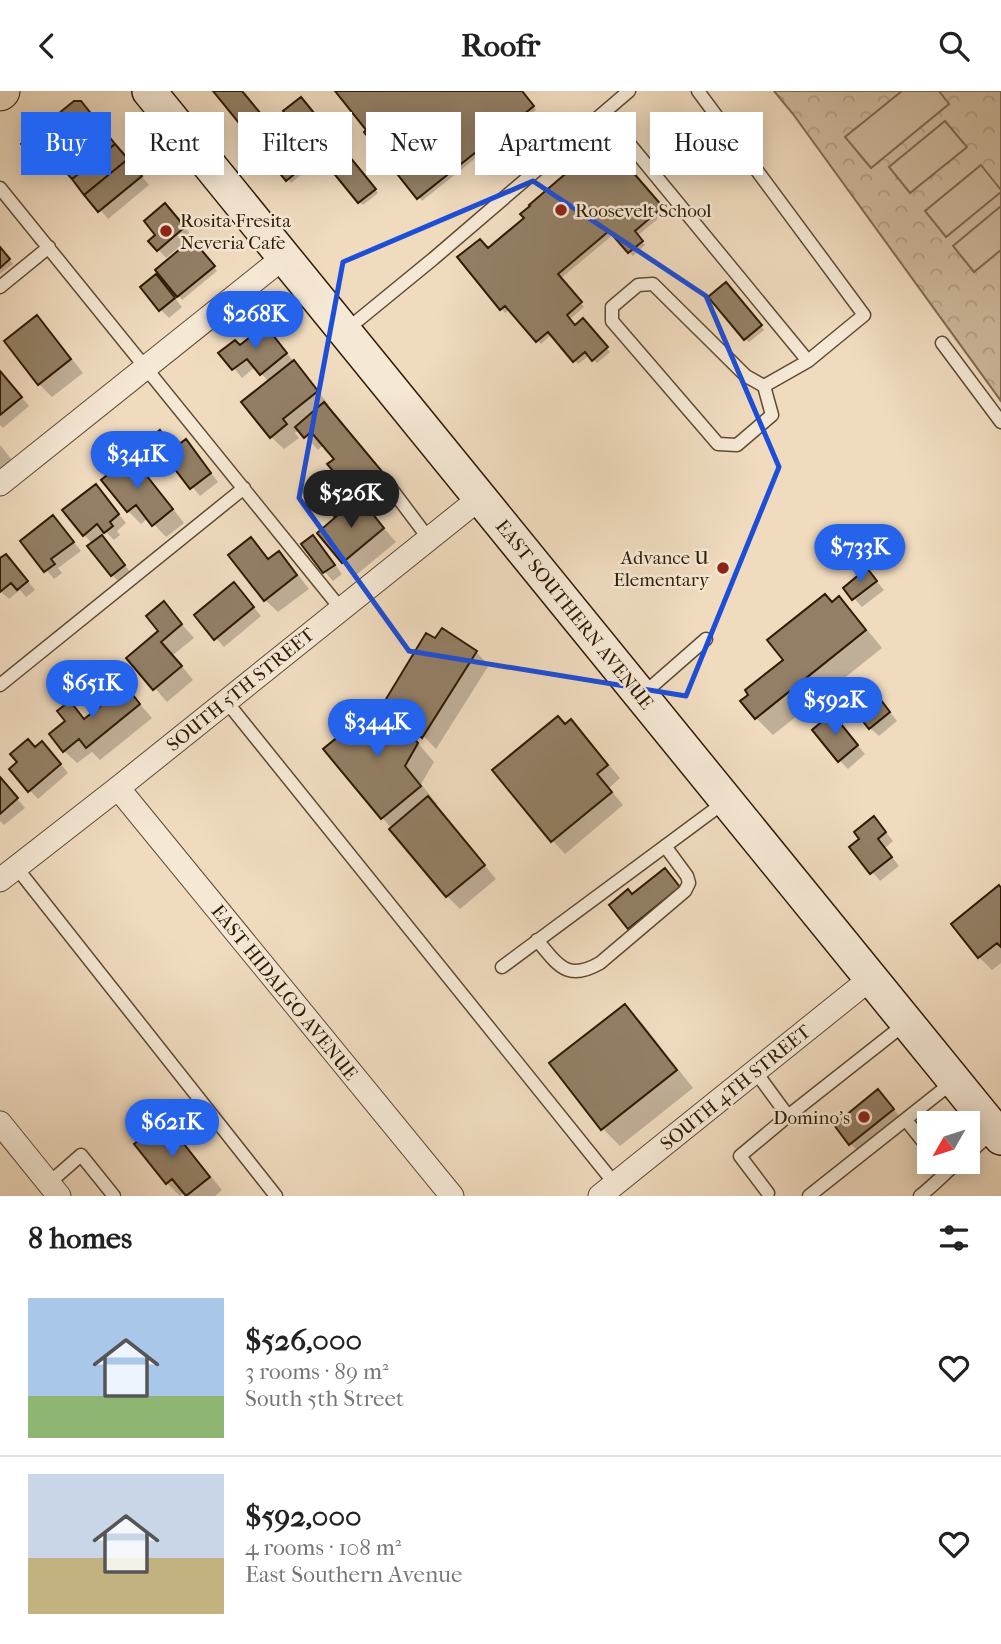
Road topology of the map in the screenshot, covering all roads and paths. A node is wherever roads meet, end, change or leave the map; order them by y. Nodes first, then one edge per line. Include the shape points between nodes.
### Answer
1 (149, 91) edge
2 (629, 91) edge
3 (698, 91) edge
4 (605, 112) edge
5 (636, 152) edge
6 (531, 175) edge
7 (0, 188) edge
8 (49, 247) junction
9 (284, 257) junction
10 (0, 287) edge
11 (344, 331) junction
12 (942, 343) dead end
13 (808, 361) junction
14 (145, 368) junction
15 (764, 386) junction
16 (1001, 422) edge
17 (387, 483) dead end
18 (0, 484) edge
19 (244, 488) junction
20 (480, 498) junction
21 (429, 539) junction
22 (341, 609) junction
23 (706, 639) dead end
24 (0, 685) edge
25 (641, 695) junction
26 (226, 701) junction
27 (118, 788) junction
28 (726, 801) junction
29 (665, 846) junction
30 (8, 874) edge
31 (537, 940) junction
32 (502, 967) dead end
33 (870, 979) junction
34 (907, 1023) junction
35 (755, 1071) junction
36 (954, 1081) junction
37 (788, 1116) junction
38 (906, 1120) junction
39 (0, 1123) edge
40 (917, 1134) edge
41 (998, 1134) edge
42 (980, 1146) edge
43 (944, 1174) edge
44 (54, 1189) edge
45 (607, 1190) edge
46 (768, 1192) dead end
47 (114, 1196) edge
48 (276, 1196) edge
49 (452, 1196) edge
50 (810, 1196) edge
51 (920, 1196) edge

1 - 9 main road, EAST SOUTHERN AVENUE
2 - 4 lane
3 - 13 lane via 864,316
5 - 13 lane
6 - 11 lane
7 - 8 lane
8 - 10 lane
8 - 14 lane
9 - 11 main road, EAST SOUTHERN AVENUE
9 - 14 street
11 - 20 main road, EAST SOUTHERN AVENUE
12 - 16 lane
13 - 15 lane
14 - 18 street
14 - 19 lane
15 - 15 lane via 746,376 653,284 638,285 612,307 612,321 718,444 737,445 772,415
17 - 21 lane
19 - 22 lane
19 - 24 lane
20 - 21 street, SOUTH 5TH STREET
20 - 25 main road, EAST SOUTHERN AVENUE
21 - 22 street, SOUTH 5TH STREET
22 - 26 street, SOUTH 5TH STREET
23 - 25 lane
25 - 28 main road, EAST SOUTHERN AVENUE
26 - 27 street, SOUTH 5TH STREET
26 - 45 lane
27 - 30 street, SOUTH 5TH STREET
27 - 49 street, EAST HIDALGO AVENUE
28 - 29 lane
28 - 33 main road, EAST SOUTHERN AVENUE
29 - 31 lane
29 - 31 lane via 687,876 685,891 600,963 586,971 567,970
30 - 48 lane
31 - 32 lane
33 - 34 main road, EAST SOUTHERN AVENUE
33 - 35 street, SOUTH 4TH STREET
34 - 36 main road, EAST SOUTHERN AVENUE
34 - 37 lane
35 - 37 lane
35 - 45 street, SOUTH 4TH STREET
36 - 38 lane
36 - 41 main road, EAST SOUTHERN AVENUE
37 - 46 lane via 740,1156
38 - 40 lane
38 - 50 lane
39 - 44 street
41 - 42 lane
43 - 51 lane
44 - 47 lane via 80,1156

